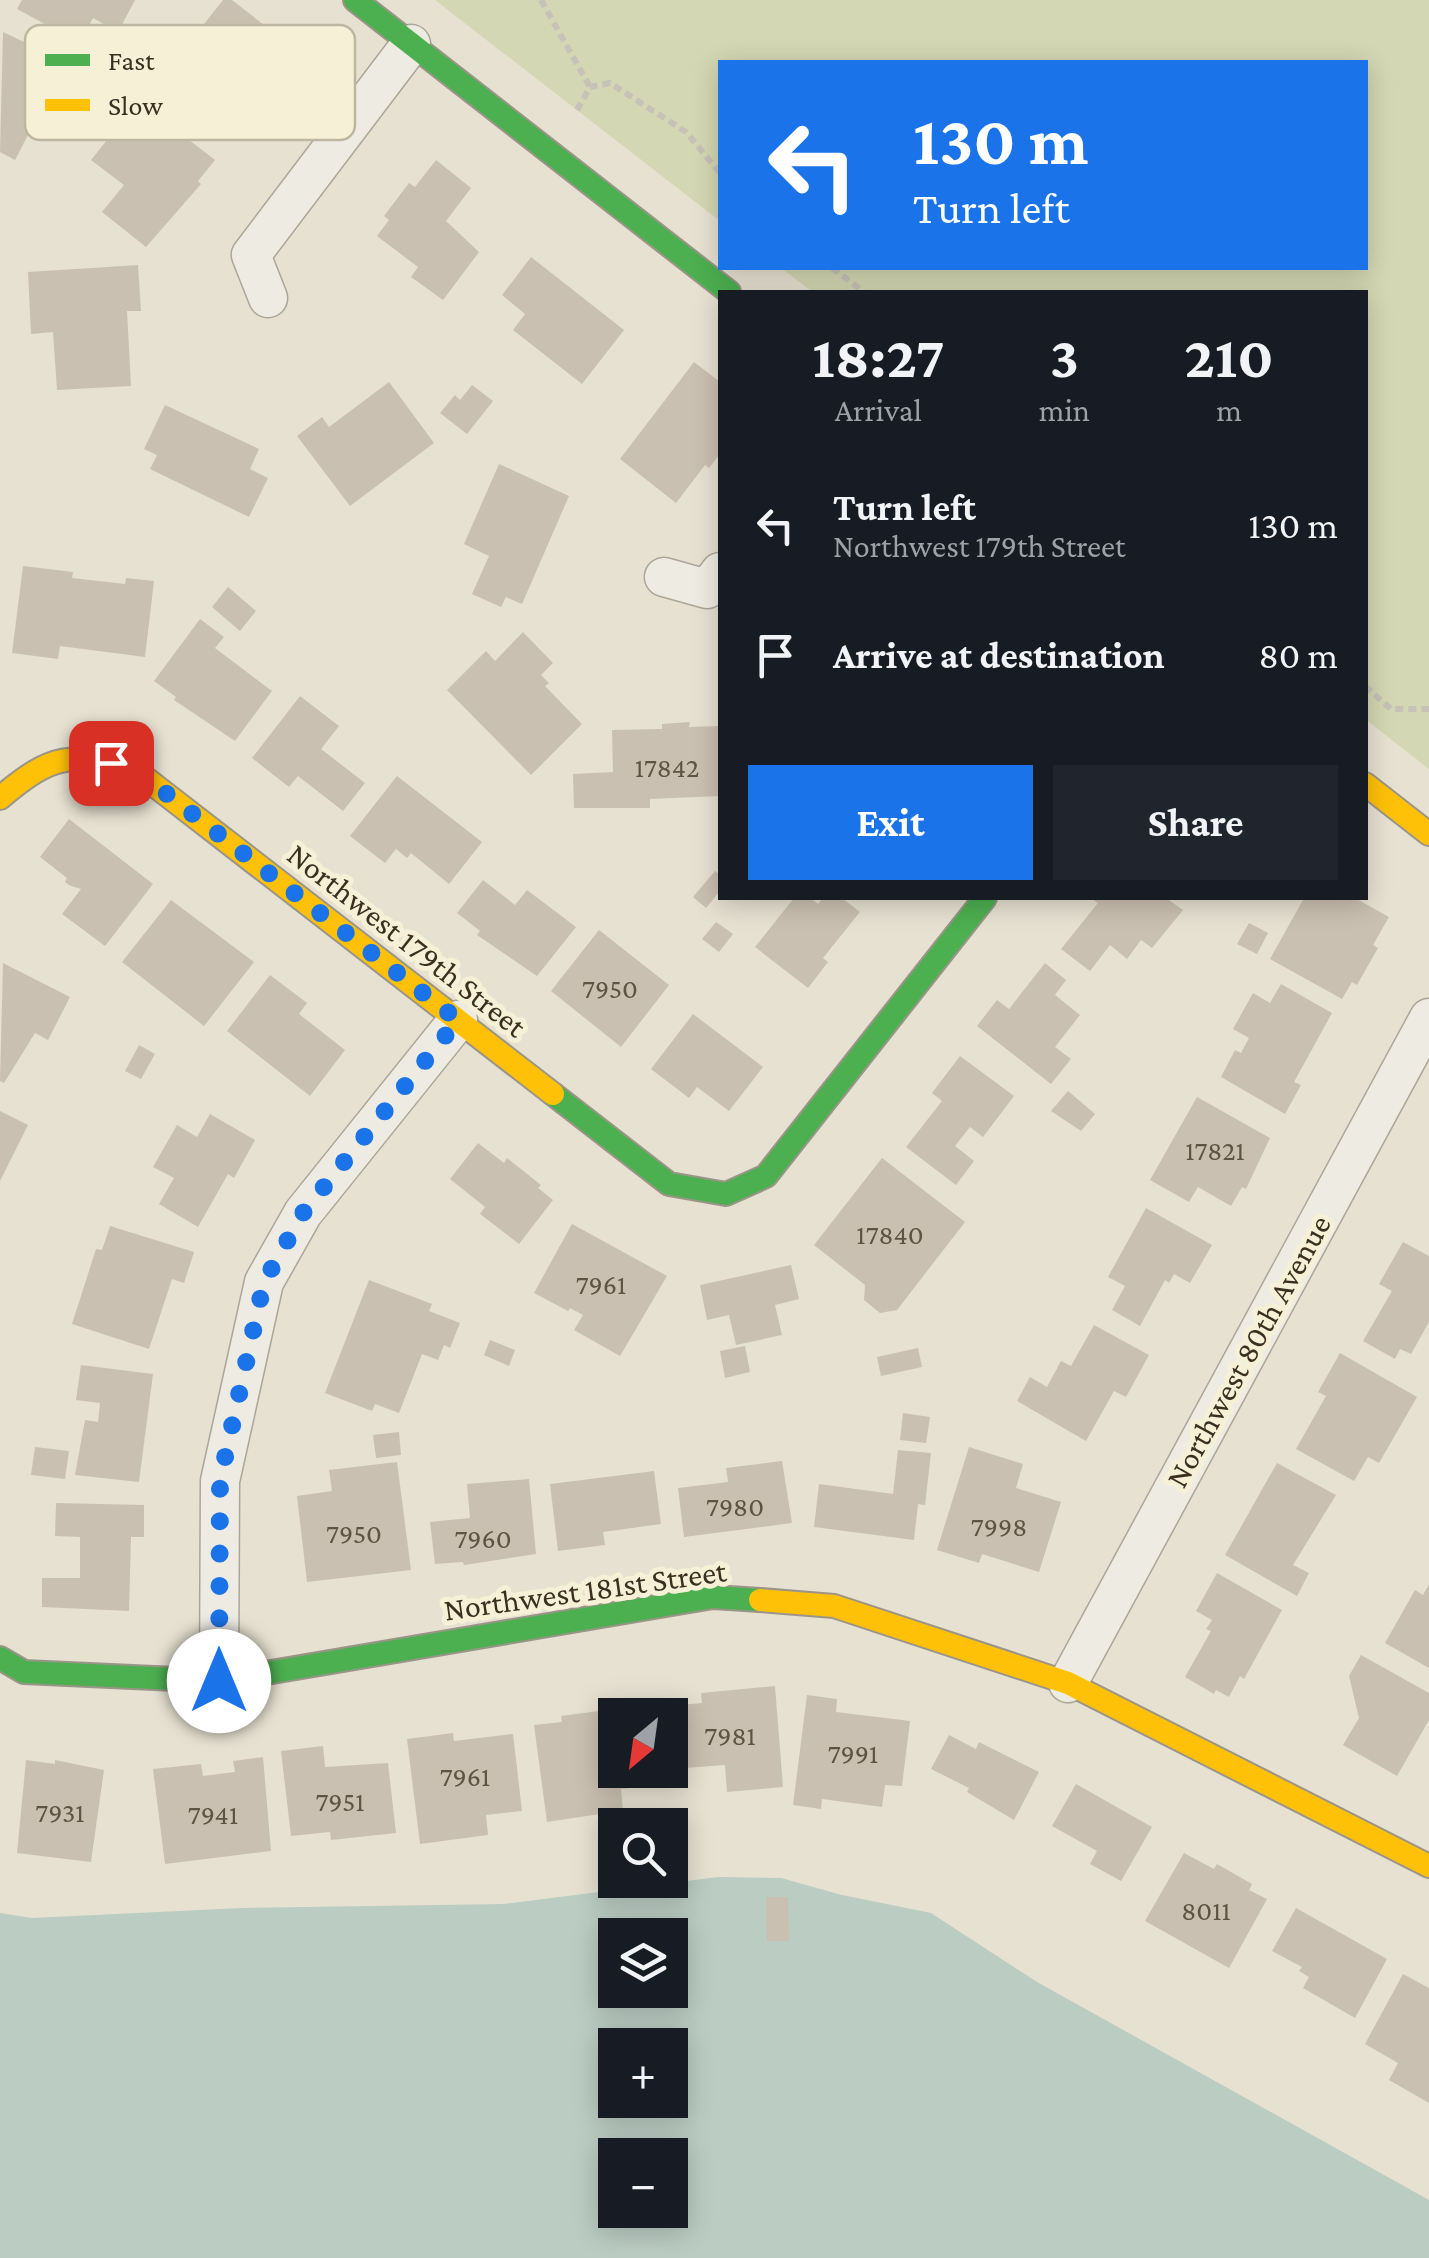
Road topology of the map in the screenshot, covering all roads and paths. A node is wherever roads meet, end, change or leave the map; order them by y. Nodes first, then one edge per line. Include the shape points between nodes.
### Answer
1 (355, 0) edge
2 (541, 0) edge
3 (410, 44) junction
4 (590, 87) junction
5 (577, 110) dead end
6 (355, 117) edge
7 (338, 140) edge
8 (718, 171) edge
9 (835, 270) edge
10 (726, 290) edge
11 (861, 290) edge
12 (268, 298) dead end
13 (718, 574) edge
14 (664, 578) dead end
15 (1368, 689) edge
16 (1429, 710) edge
17 (1368, 786) edge
18 (0, 798) edge
19 (1429, 834) edge
20 (984, 900) edge
21 (1429, 1018) edge
22 (458, 1020) junction
23 (0, 1658) edge
24 (219, 1681) junction
25 (1068, 1683) junction
26 (1429, 1866) edge

1 - 3 street
2 - 4 path
3 - 6 street
3 - 10 street
4 - 5 path
4 - 8 path via 610,83 686,132
7 - 12 street via 251,255
9 - 11 path
13 - 14 street via 706,589
15 - 16 path via 1391,709
17 - 19 street
18 - 22 street, Northwest 179th Street via 42,763 86,755 136,770
20 - 22 street, Northwest 179th Street via 766,1176 726,1194 669,1184
21 - 25 street, Northwest 80th Avenue
22 - 24 street via 303,1213 264,1282 220,1480
23 - 24 street, Northwest 181st Street via 24,1672
24 - 25 street, Northwest 181st Street via 713,1597 834,1606
25 - 26 street, Northwest 181st Street

